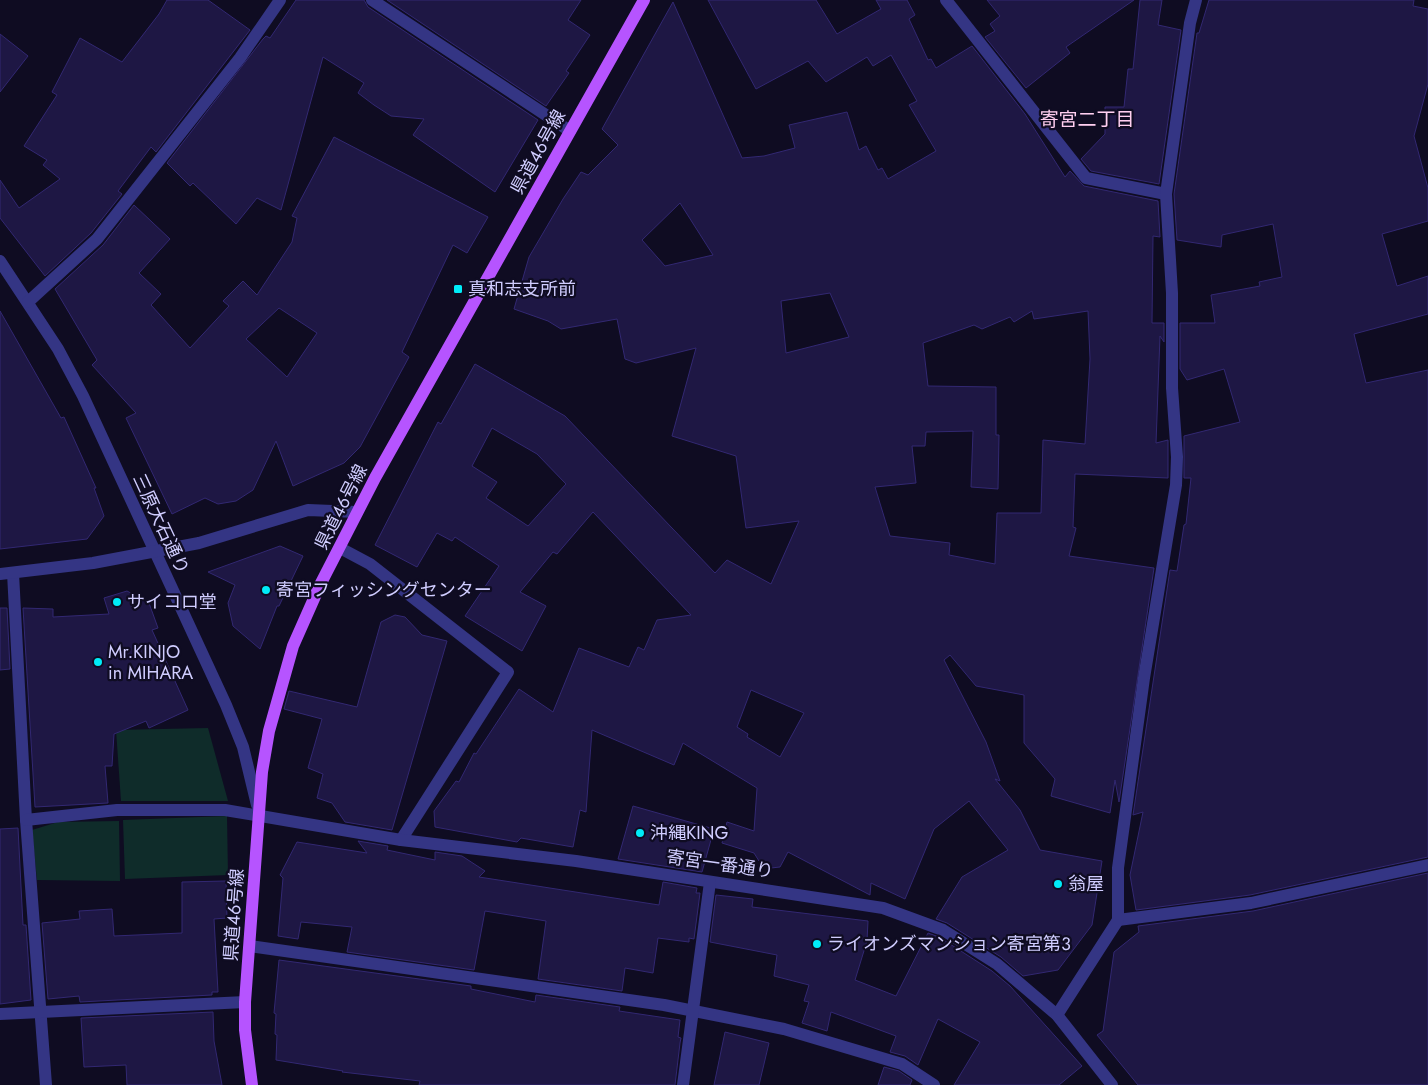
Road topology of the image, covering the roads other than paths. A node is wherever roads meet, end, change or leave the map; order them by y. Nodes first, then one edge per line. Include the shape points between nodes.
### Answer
1 (280, 0) edge
2 (372, 0) edge
3 (644, 0) edge
4 (946, 0) edge
5 (1196, 0) edge
6 (570, 131) junction
7 (1166, 194) junction
8 (0, 261) edge
9 (28, 302) junction
10 (357, 512) junction
11 (340, 548) junction
12 (153, 552) junction
13 (6, 573) edge
14 (259, 815) junction
15 (26, 820) junction
16 (401, 840) junction
17 (1428, 866) edge
18 (710, 882) junction
19 (1118, 920) junction
20 (250, 946) junction
21 (245, 1002) junction
22 (40, 1011) junction
23 (692, 1011) junction
24 (0, 1014) edge
25 (1056, 1015) junction
26 (46, 1085) edge
27 (252, 1085) edge
28 (683, 1085) edge
29 (934, 1085) edge
30 (1112, 1085) edge

1 - 9 street via 240,58 97,239
2 - 6 street
3 - 6 main road, 県道46号線
4 - 7 street via 1086,178
5 - 7 street via 1190,22
6 - 10 main road, 県道46号線
7 - 19 street via 1172,293 1176,485 1144,678 1118,868
8 - 9 street, 三原大石通り
9 - 12 street, 三原大石通り via 58,349 82,396
10 - 11 main road, 県道46号線
10 - 12 street via 308,510 216,539
11 - 14 main road, 県道46号線 via 293,646 269,731
11 - 16 street via 370,564 508,672
12 - 13 street via 93,564
12 - 14 street, 三原大石通り via 235,726
13 - 15 street
14 - 15 street, 寄宮一番通り via 225,810 117,810
14 - 16 street, 寄宮一番通り
14 - 20 main road, 県道46号線
15 - 22 street
16 - 18 street, 寄宮一番通り via 576,861
17 - 19 street via 1251,903
18 - 23 street
18 - 25 street, 寄宮一番通り via 883,908 943,930 997,964
19 - 25 street
20 - 21 main road, 県道46号線
20 - 23 street
21 - 22 street
21 - 27 main road, 県道46号線
22 - 24 street
22 - 26 street
23 - 28 street
23 - 29 street via 784,1029 902,1064
25 - 30 street, 寄宮一番通り

